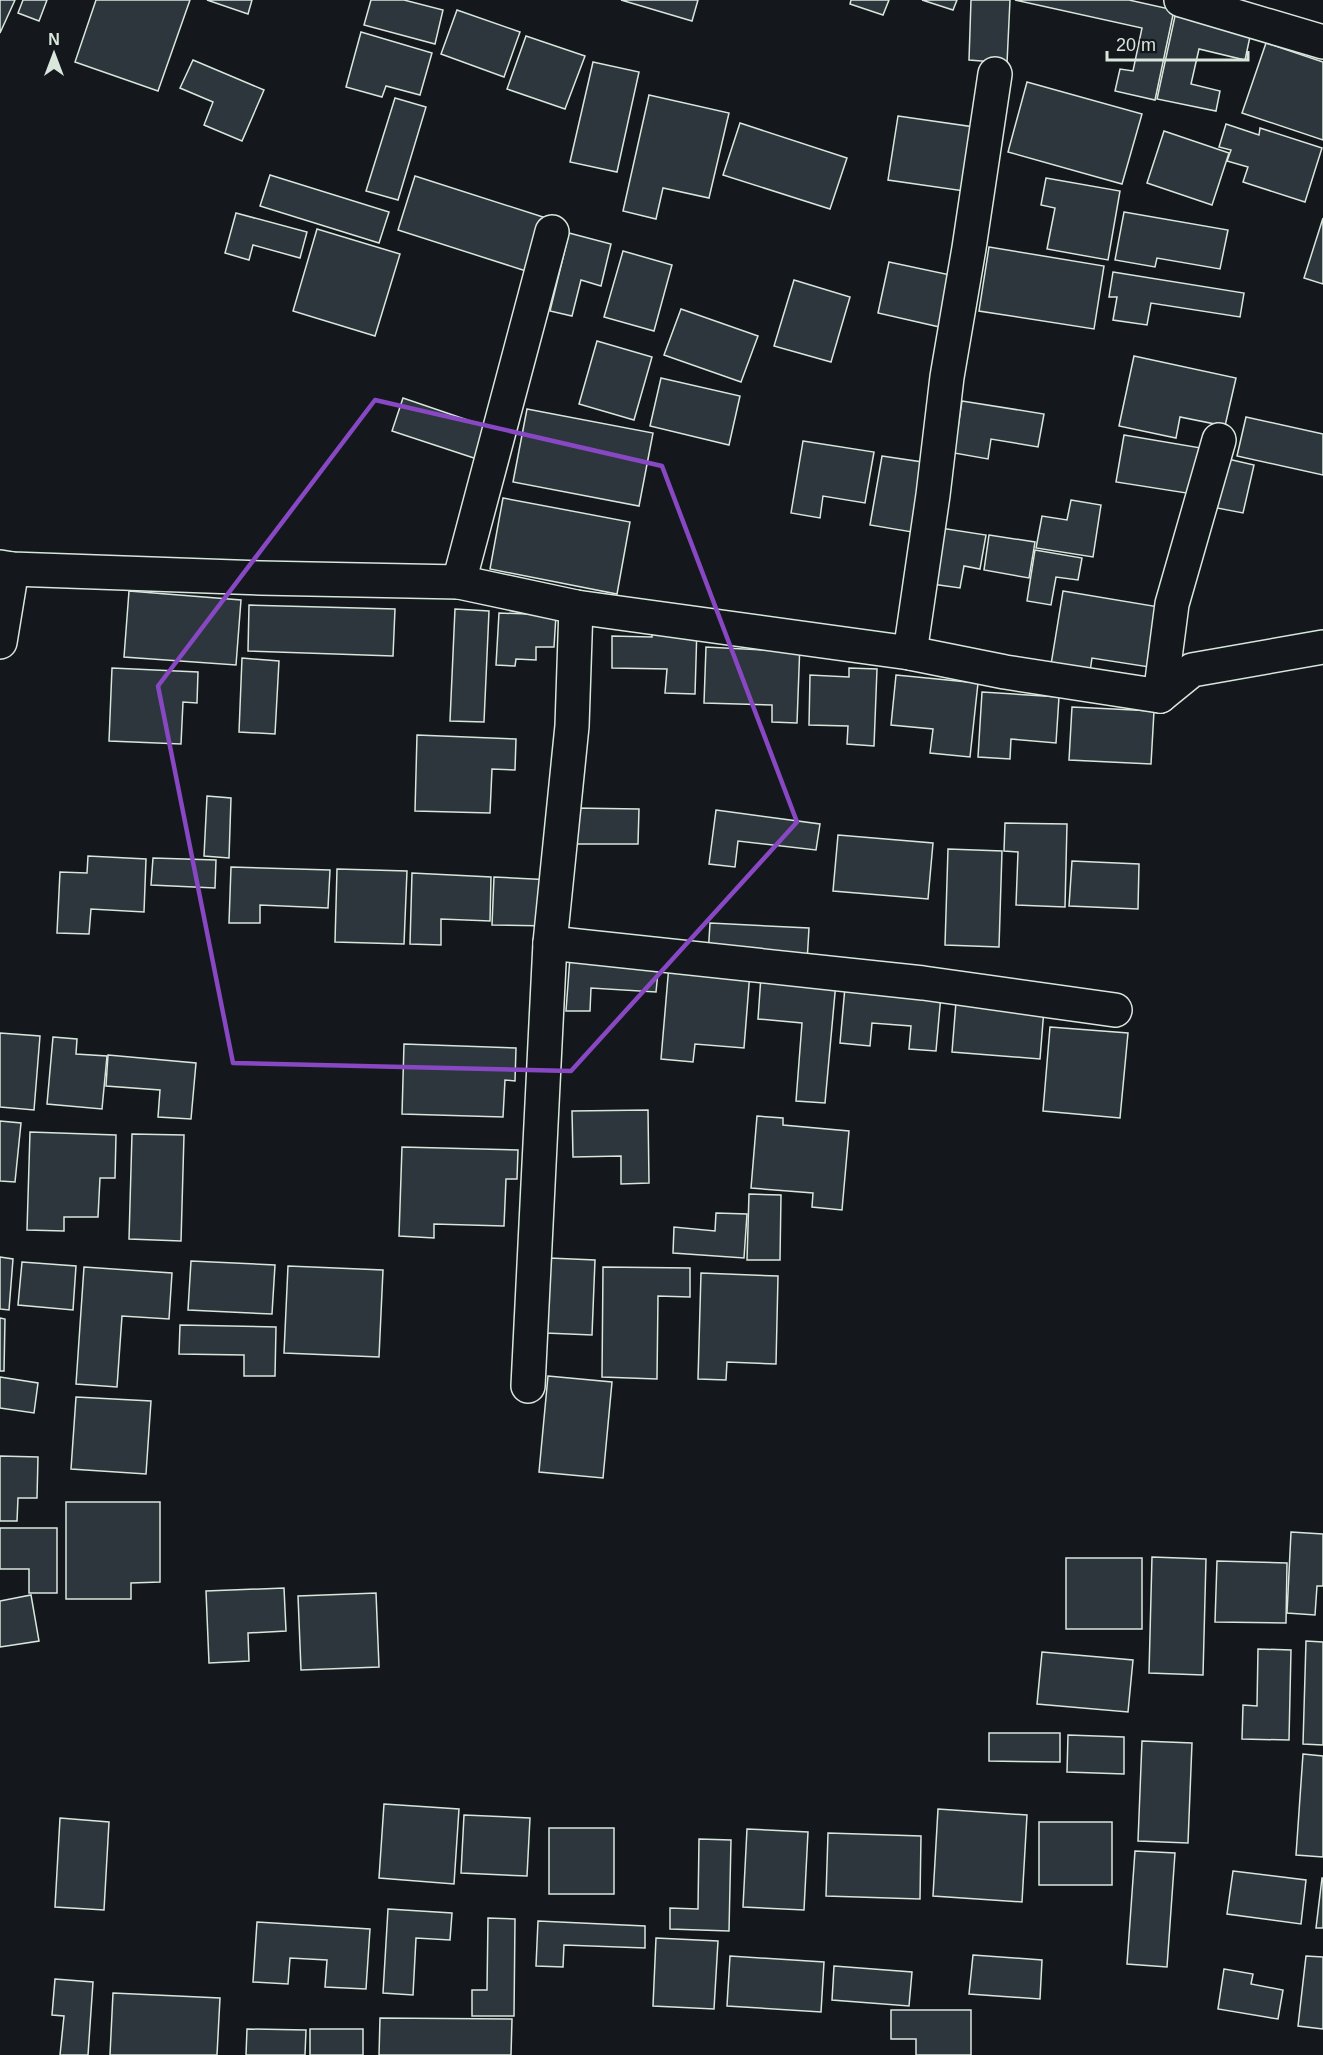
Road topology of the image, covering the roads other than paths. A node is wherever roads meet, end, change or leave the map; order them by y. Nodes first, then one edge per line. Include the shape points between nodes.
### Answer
1 (1181, 0) edge
2 (1323, 42) edge
3 (994, 74) dead end
4 (552, 232) dead end
5 (1219, 440) dead end
6 (6, 568) edge
7 (459, 582) junction
8 (576, 607) junction
9 (0, 642) edge
10 (1323, 647) edge
11 (910, 653) junction
12 (1160, 696) junction
13 (550, 943) junction
14 (1115, 1010) dead end
15 (528, 1386) dead end

1 - 2 street
3 - 11 street via 947,377
4 - 7 street
5 - 12 street via 1172,604
6 - 7 street
6 - 9 street
7 - 8 street
8 - 11 street
8 - 13 street via 572,726
10 - 12 street via 1192,670
11 - 12 street
13 - 14 street via 924,983
13 - 15 street

